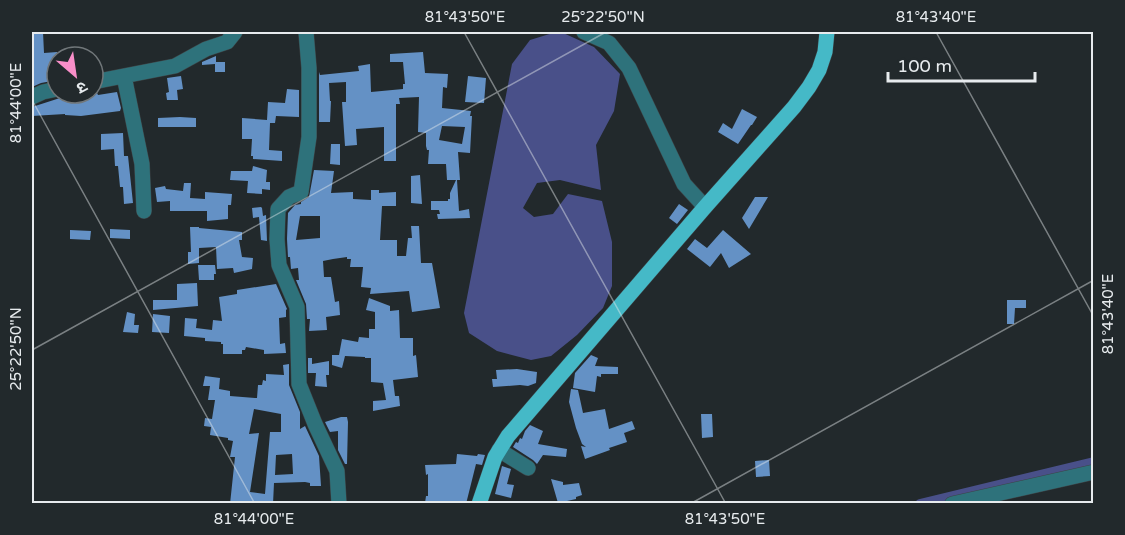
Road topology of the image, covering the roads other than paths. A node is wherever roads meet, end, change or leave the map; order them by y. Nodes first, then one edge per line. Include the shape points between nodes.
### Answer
1 (235, 32) edge
2 (306, 32) edge
3 (584, 32) edge
4 (827, 32) edge
5 (124, 76) junction
6 (105, 80) edge
7 (705, 207) junction
8 (144, 211) dead end
9 (499, 450) junction
10 (528, 468) dead end
11 (1094, 472) edge
12 (339, 504) edge
13 (479, 504) edge
14 (952, 504) edge

1 - 5 street via 226,42 175,66
2 - 12 street via 309,136 301,192 289,197 278,209 277,239 279,265 297,307 299,384 337,471
3 - 7 street via 609,43 629,68 684,183
4 - 7 main road via 825,52 809,87
5 - 6 street
5 - 8 street via 142,164
7 - 9 main road
9 - 10 street
9 - 13 main road
11 - 14 street

